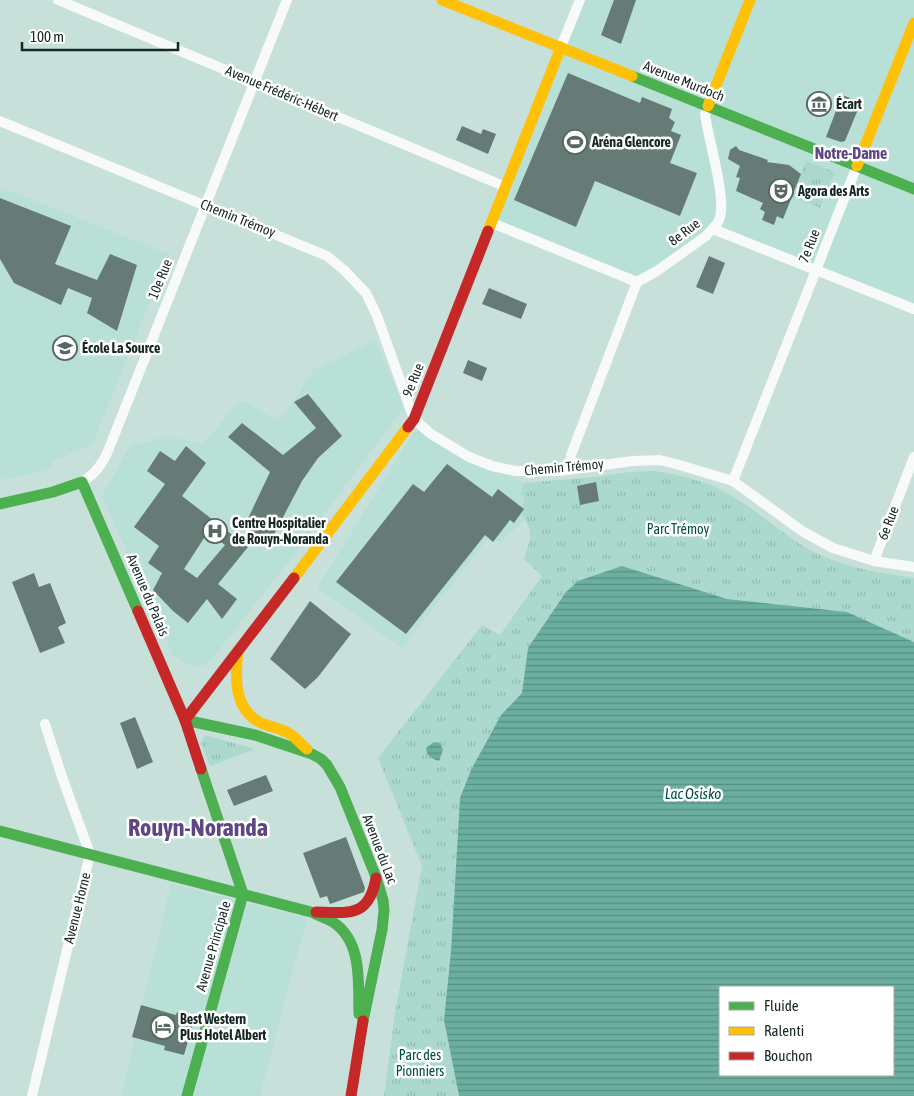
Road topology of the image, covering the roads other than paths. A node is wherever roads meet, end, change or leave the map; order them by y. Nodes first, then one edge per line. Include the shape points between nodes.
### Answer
1 (58, 0) edge
2 (287, 0) edge
3 (442, 0) edge
4 (580, 0) edge
5 (750, 0) edge
6 (914, 23) edge
7 (561, 47) junction
8 (255, 82) junction
9 (708, 106) junction
10 (0, 121) edge
11 (857, 166) junction
12 (506, 187) junction
13 (914, 189) edge
14 (206, 205) junction
15 (492, 223) junction
16 (713, 229) junction
17 (816, 270) junction
18 (637, 282) junction
19 (914, 309) edge
20 (414, 419) junction
21 (914, 457) edge
22 (570, 468) junction
23 (733, 481) junction
24 (82, 482) junction
25 (0, 504) edge
26 (874, 561) junction
27 (914, 567) edge
28 (238, 651) junction
29 (185, 720) junction
30 (45, 724) dead end
31 (313, 754) junction
32 (0, 831) edge
33 (90, 854) junction
34 (376, 877) junction
35 (243, 894) junction
36 (311, 912) junction
37 (360, 1032) junction
38 (32, 1096) edge
39 (187, 1096) edge
40 (351, 1096) edge

1 - 8 street, Avenue Frédéric-Hébert
2 - 8 street, 10e Rue
3 - 7 street, Avenue Murdoch
4 - 7 street, 9e Rue
5 - 9 street, 8e Rue
6 - 11 street, 7e Rue
7 - 9 street, Avenue Murdoch
7 - 12 street, 9e Rue
8 - 12 street, Avenue Frédéric-Hébert
8 - 14 street, 10e Rue
9 - 11 street, Avenue Murdoch
9 - 16 street, 8e Rue via 706,125 721,206 720,218
10 - 14 street, Chemin Trémoy
11 - 13 street, Avenue Murdoch
11 - 17 street, 7e Rue
12 - 15 street, 9e Rue
14 - 20 street, Chemin Trémoy via 327,256 355,281 366,293 377,316
14 - 24 street, 10e Rue via 108,451 101,466
15 - 18 street
15 - 20 street, 9e Rue
16 - 17 street
16 - 18 street, 8e Rue
17 - 19 street
17 - 23 street, 7e Rue
18 - 22 street via 571,454
20 - 22 street, Chemin Trémoy via 431,434 469,457 492,466 515,471
20 - 28 street, 9e Rue
21 - 26 street, 6e Rue
22 - 23 street, Chemin Trémoy via 660,460
23 - 26 street, Chemin Trémoy via 802,531 833,548
24 - 25 street, 10e Rue
24 - 29 street, Avenue du Palais
26 - 27 street, Chemin Trémoy
28 - 29 street, 9e Rue
28 - 31 street via 235,675 238,696 245,710 258,722 290,734
29 - 31 street, Avenue du Lac via 226,727
29 - 35 street, Avenue Principale
30 - 33 street, Avenue Horne
31 - 34 street, Avenue du Lac via 326,765 340,787
32 - 33 street
33 - 35 street
33 - 38 street, Avenue Horne
34 - 36 street via 372,896 357,911
34 - 37 street, Avenue du Lac via 383,900 384,920
35 - 36 street
35 - 39 street, Avenue Principale
36 - 37 street via 334,924 355,952 359,973
37 - 40 street, Avenue du Lac

